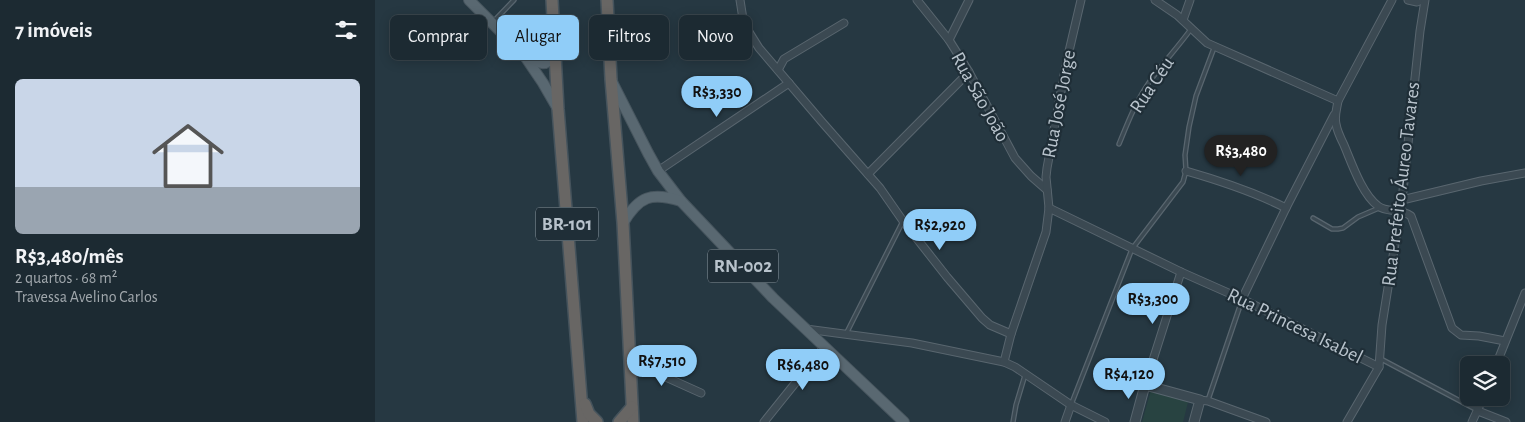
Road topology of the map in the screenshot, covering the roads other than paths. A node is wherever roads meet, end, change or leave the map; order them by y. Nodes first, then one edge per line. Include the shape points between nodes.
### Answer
1 (515, 0) edge
2 (552, 0) edge
3 (607, 0) edge
4 (740, 0) edge
5 (917, 0) edge
6 (969, 0) edge
7 (1081, 0) edge
8 (1155, 0) edge
9 (1190, 0) edge
10 (1392, 0) edge
11 (1408, 0) edge
12 (1423, 0) edge
13 (473, 1) edge
14 (553, 15) edge
15 (1183, 20) junction
16 (492, 23) junction
17 (844, 23) dead end
18 (497, 28) edge
19 (1191, 29) junction
20 (949, 40) junction
21 (1215, 47) junction
22 (527, 60) edge
23 (533, 60) edge
24 (550, 60) edge
25 (555, 60) edge
26 (778, 70) junction
27 (969, 72) junction
28 (611, 79) junction
29 (789, 83) junction
30 (1338, 101) junction
31 (558, 109) junction
32 (1336, 112) junction
33 (1119, 144) dead end
34 (659, 170) junction
35 (1186, 171) junction
36 (1525, 173) edge
37 (868, 174) junction
38 (1047, 190) junction
39 (1403, 200) junction
40 (681, 201) junction
41 (1049, 208) junction
42 (1286, 208) junction
43 (1380, 208) junction
44 (1400, 211) junction
45 (1313, 218) dead end
46 (903, 221) junction
47 (623, 223) junction
48 (1132, 249) junction
49 (1181, 272) junction
50 (1525, 293) edge
51 (1242, 299) junction
52 (1523, 307) edge
53 (806, 329) junction
54 (846, 334) junction
55 (1011, 334) junction
56 (1505, 341) junction
57 (825, 346) junction
58 (1499, 356) edge
59 (1380, 359) junction
60 (631, 361) junction
61 (1004, 362) junction
62 (1379, 367) junction
63 (1025, 374) junction
64 (1145, 385) junction
65 (701, 393) dead end
66 (581, 395) junction
67 (1204, 401) junction
68 (1071, 405) junction
69 (1480, 406) edge
70 (633, 407) junction
71 (1478, 411) junction
72 (583, 422) edge
73 (597, 422) edge
74 (619, 422) edge
75 (633, 422) edge
76 (763, 422) edge
77 (904, 422) edge
78 (1013, 422) edge
79 (1065, 422) edge
80 (1105, 422) edge
81 (1135, 422) edge
82 (1194, 422) edge
83 (1266, 422) edge
84 (1347, 422) edge
85 (1472, 422) edge
86 (1506, 422) edge

1 - 16 lane
2 - 14 highway, BR-101
3 - 28 highway, BR-101
4 - 26 street via 749,32
5 - 20 street, Rua São João
6 - 20 street
7 - 38 street, Rua José Jorge via 1051,144
8 - 15 street
9 - 15 street
10 - 30 street
11 - 12 street
12 - 39 street, Rua Prefeito Áureo Tavares
13 - 16 main road
15 - 19 street
16 - 18 main road
17 - 26 street via 785,59
19 - 21 street
19 - 33 lane, Rua Céu via 1143,93
20 - 27 street, Rua São João
21 - 30 street
21 - 35 lane via 1189,127
22 - 31 main road
23 - 24 main road via 543,64
25 - 31 highway, BR-101
26 - 29 street
27 - 37 street
27 - 38 street, Rua São João via 1015,158
28 - 34 main road, RN-002
28 - 47 highway, BR-101
29 - 34 street
29 - 37 street
30 - 32 street
31 - 66 highway, BR-101
32 - 42 street
32 - 43 street via 1336,126 1359,179
34 - 40 main road, RN-002
35 - 42 street via 1229,184
35 - 48 lane via 1183,182
36 - 39 street
37 - 46 street
38 - 41 street, Rua José Jorge
39 - 44 street, Rua Prefeito Áureo Tavares
40 - 47 main road via 662,196 643,200 635,205
40 - 53 main road, RN-002
41 - 48 street, Rua Princesa Isabel
41 - 55 street, Rua José Jorge via 1046,232
42 - 51 street
43 - 44 street
43 - 45 lane via 1338,229
44 - 56 street via 1411,216 1452,328 1461,335
44 - 59 street, Rua Prefeito Áureo Tavares via 1382,325
46 - 54 lane
46 - 55 street via 982,318
47 - 60 highway, BR-101
48 - 49 street, Rua Princesa Isabel
48 - 68 lane
49 - 51 street, Rua Princesa Isabel
49 - 64 street
50 - 52 street
51 - 62 street, Rua Princesa Isabel
51 - 67 lane
52 - 56 street
53 - 54 street
53 - 57 main road, RN-002
54 - 61 street via 943,348
55 - 61 street, Rua José Jorge
56 - 58 street
57 - 76 street
57 - 77 main road, RN-002
59 - 62 street, Rua Prefeito Áureo Tavares
59 - 71 lane, Rua Princesa Isabel
60 - 65 street
60 - 70 highway, BR-101
61 - 63 street
62 - 84 street
63 - 68 street
63 - 78 lane
64 - 67 street
64 - 81 street
66 - 72 highway, BR-101
66 - 73 highway via 589,414
67 - 82 street
67 - 83 street
68 - 79 street
68 - 80 street
69 - 71 street
70 - 74 highway
70 - 75 highway, BR-101
71 - 85 street
71 - 86 street, Rua Princesa Isabel

